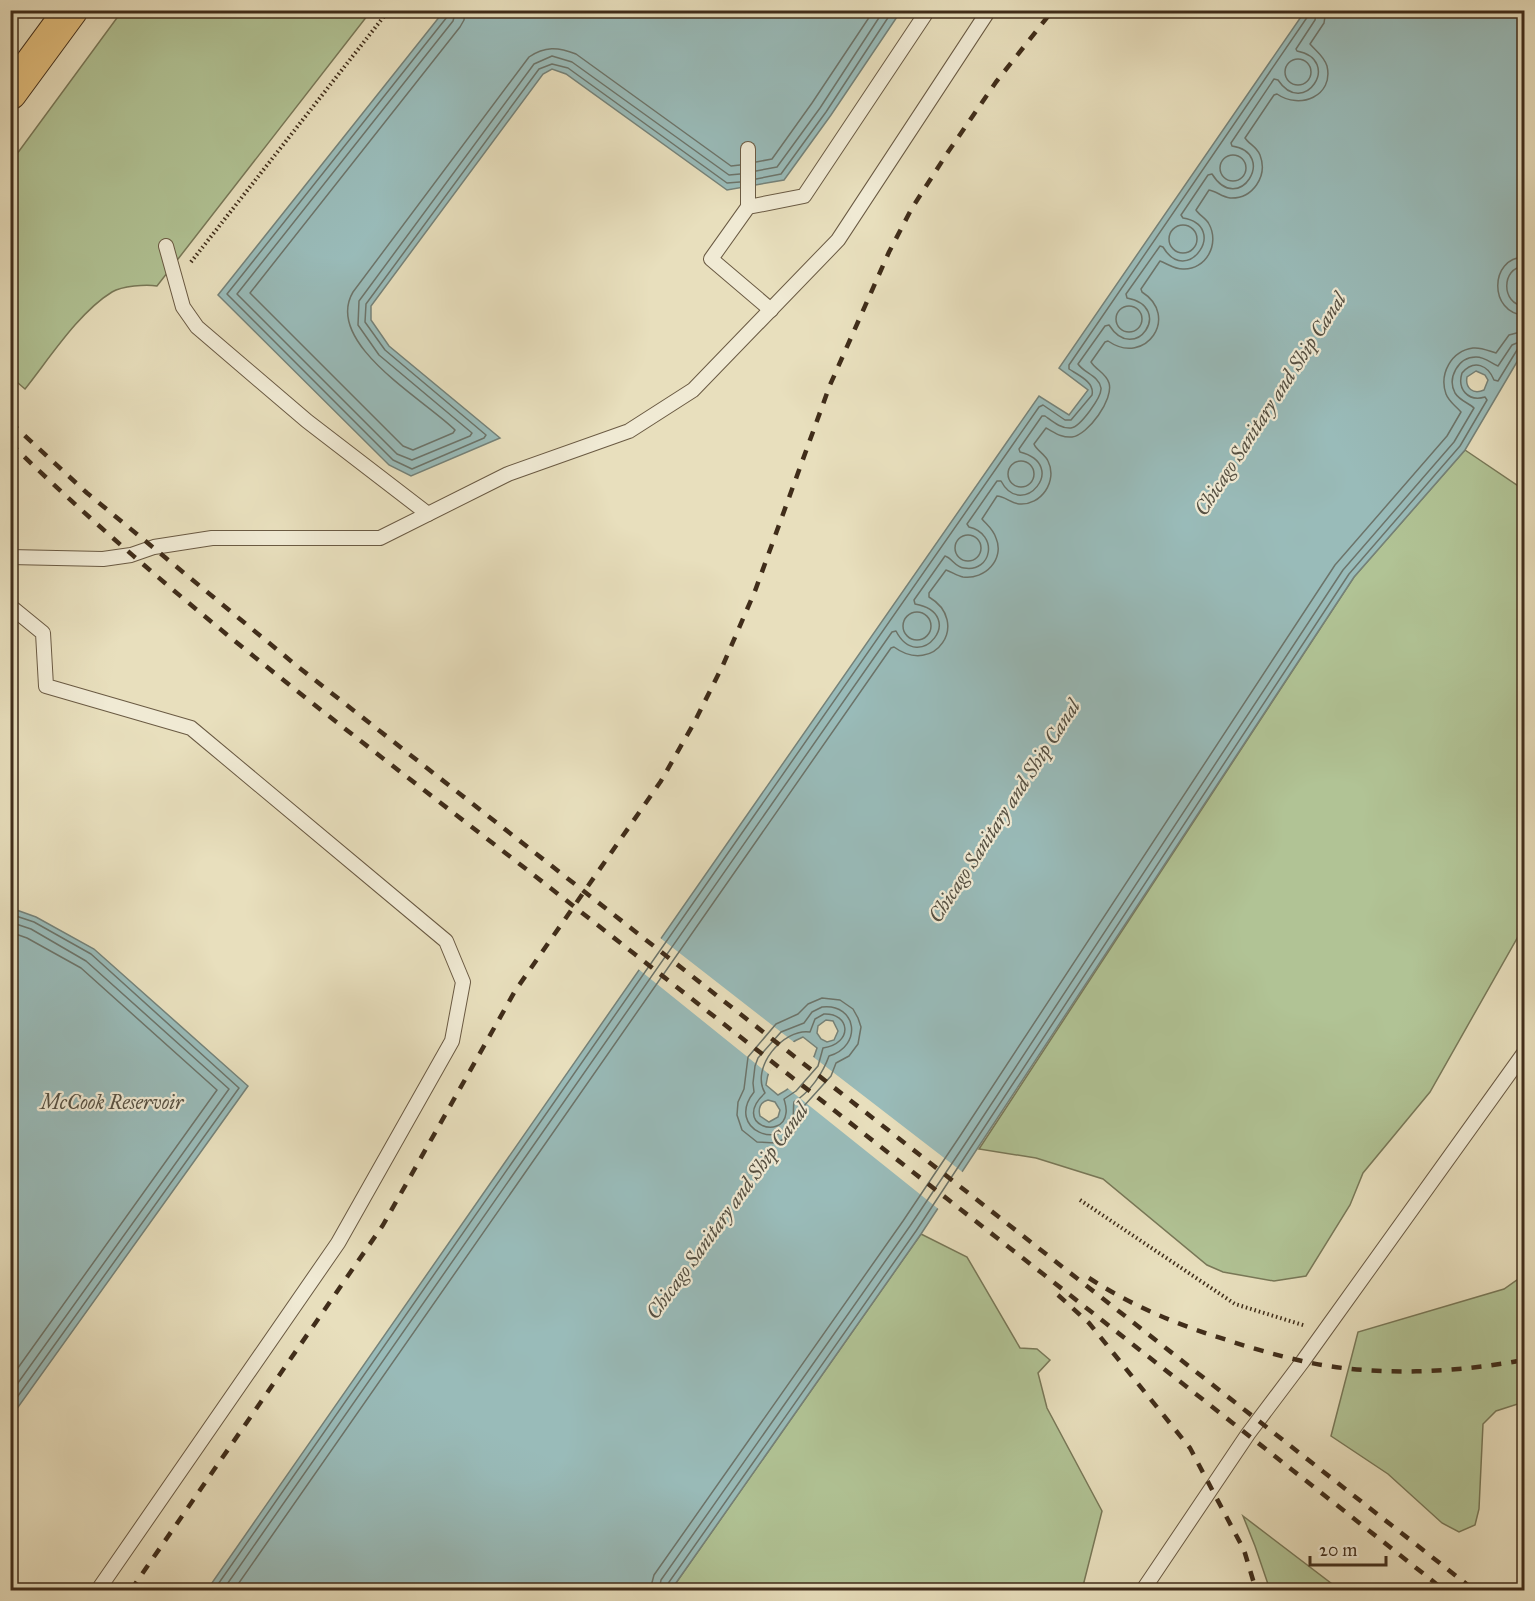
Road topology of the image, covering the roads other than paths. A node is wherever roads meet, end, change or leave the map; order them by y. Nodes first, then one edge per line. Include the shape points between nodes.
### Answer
1 (71, 10) edge
2 (928, 10) edge
3 (989, 10) edge
4 (10, 93) edge
5 (748, 149) dead end
6 (748, 207) junction
7 (166, 246) dead end
8 (771, 310) junction
9 (428, 514) junction
10 (10, 557) edge
11 (10, 606) edge
12 (1524, 1053) edge
13 (98, 1590) edge
14 (1143, 1590) edge

1 - 4 highway
2 - 6 lane via 804,196
3 - 8 lane via 838,240
5 - 6 lane
6 - 8 lane via 711,259
7 - 9 lane via 183,307 197,327 307,421
8 - 9 lane via 693,390 629,431 508,474
9 - 10 lane via 380,538 212,538 103,559
11 - 13 lane via 43,633 46,686 190,728 446,941 463,982 452,1041 339,1243
12 - 14 lane via 1248,1434

